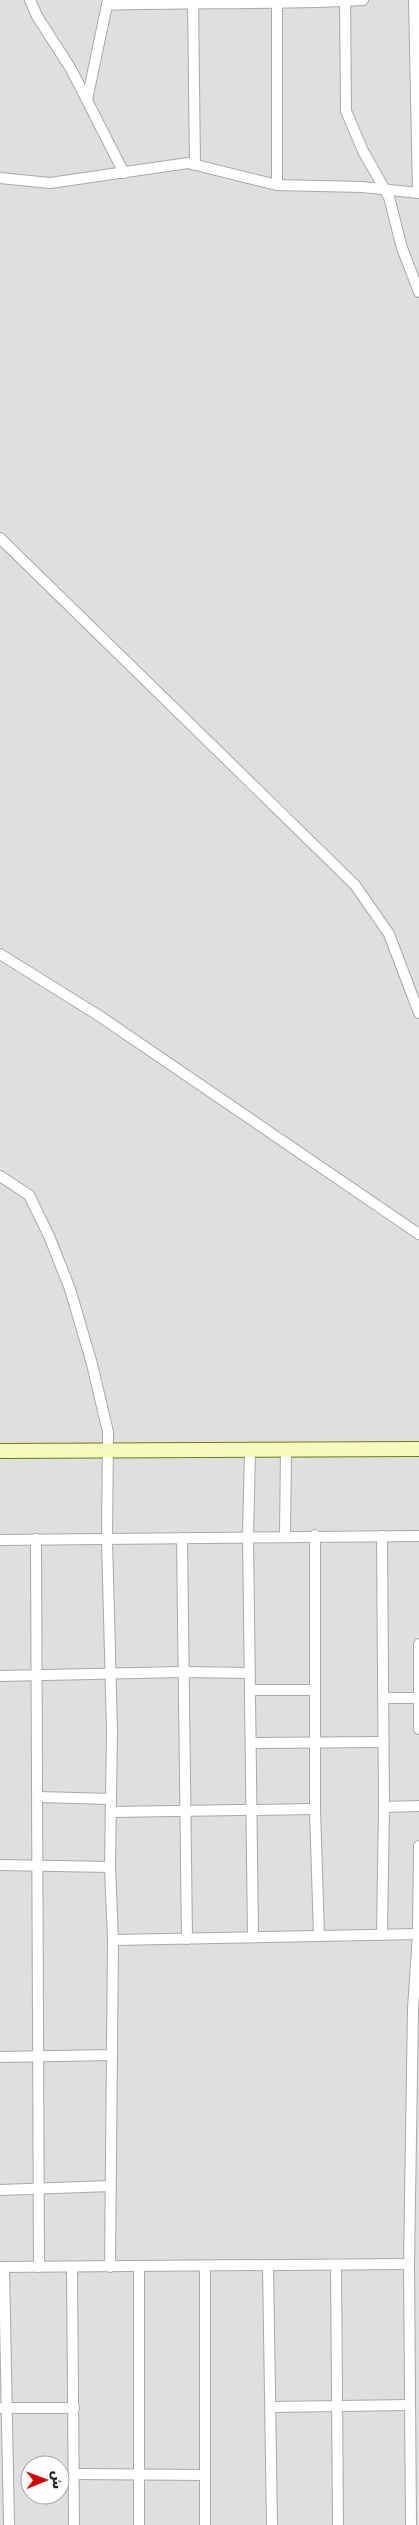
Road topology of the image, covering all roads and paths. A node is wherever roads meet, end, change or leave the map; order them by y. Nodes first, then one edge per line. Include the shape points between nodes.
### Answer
1 (30, 0) edge
2 (345, 0) edge
3 (363, 0) edge
4 (414, 0) edge
5 (193, 1) edge
6 (108, 2) edge
7 (277, 3) junction
8 (417, 80) edge
9 (87, 100) junction
10 (195, 165) junction
11 (124, 173) junction
12 (0, 178) edge
13 (278, 185) junction
14 (386, 191) junction
15 (418, 193) edge
16 (419, 292) edge
17 (0, 538) edge
18 (0, 954) edge
19 (419, 1013) edge
20 (0, 1176) edge
21 (419, 1234) edge
22 (286, 1449) junction
23 (419, 1449) edge
24 (250, 1450) junction
25 (109, 1451) junction
26 (0, 1452) edge
27 (315, 1535) junction
28 (248, 1536) junction
29 (285, 1536) junction
30 (382, 1536) junction
31 (419, 1536) edge
32 (182, 1538) junction
33 (36, 1539) junction
34 (0, 1540) edge
35 (107, 1540) junction
36 (419, 1644) edge
37 (183, 1672) junction
38 (110, 1673) junction
39 (250, 1673) junction
40 (37, 1675) junction
41 (0, 1676) edge
42 (251, 1690) junction
43 (315, 1690) junction
44 (384, 1698) junction
45 (419, 1698) edge
46 (419, 1728) edge
47 (314, 1742) junction
48 (383, 1742) junction
49 (251, 1743) junction
50 (38, 1797) junction
51 (111, 1799) junction
52 (419, 1806) edge
53 (384, 1807) junction
54 (315, 1809) junction
55 (185, 1810) junction
56 (252, 1810) junction
57 (111, 1812) junction
58 (419, 1846) edge
59 (0, 1865) edge
60 (38, 1866) junction
61 (110, 1867) junction
62 (419, 1934) edge
63 (382, 1935) junction
64 (253, 1936) junction
65 (318, 1936) junction
66 (187, 1939) junction
67 (113, 1940) junction
68 (416, 2009) edge
69 (36, 2055) junction
70 (111, 2055) junction
71 (0, 2057) edge
72 (415, 2142) edge
73 (110, 2186) junction
74 (38, 2188) junction
75 (0, 2190) edge
76 (409, 2264) junction
77 (336, 2265) junction
78 (110, 2266) junction
79 (140, 2266) junction
80 (205, 2266) junction
81 (268, 2266) junction
82 (2, 2267) edge
83 (39, 2267) junction
84 (72, 2267) junction
85 (415, 2332) edge
86 (410, 2405) junction
87 (338, 2406) junction
88 (271, 2407) junction
89 (4, 2408) edge
90 (74, 2408) junction
91 (75, 2474) junction
92 (139, 2474) junction
93 (205, 2475) junction
94 (9, 2525) edge
95 (74, 2525) edge
96 (139, 2525) edge
97 (205, 2525) edge
98 (272, 2525) edge
99 (338, 2525) edge
100 (411, 2525) edge

1 - 9 street
2 - 3 street
2 - 7 street
2 - 14 street via 346,111 363,151
4 - 8 street
5 - 6 street
5 - 7 street
5 - 10 street
6 - 9 street
7 - 13 street
8 - 15 street
9 - 11 street
10 - 11 street via 170,165
10 - 13 street
11 - 12 street via 50,183
13 - 14 street via 362,187
14 - 15 street
14 - 16 street
17 - 19 street via 355,884 389,934
18 - 21 street via 98,1015
20 - 25 street via 28,1195 37,1208 70,1289 106,1418
22 - 23 street
22 - 24 street
22 - 29 street
24 - 25 street
24 - 28 street
25 - 26 street
25 - 35 street
27 - 29 street
27 - 30 street
27 - 43 street
28 - 29 street
28 - 32 street
28 - 39 street
30 - 31 street
30 - 44 street
32 - 35 street
32 - 37 street
33 - 34 street
33 - 35 street
33 - 40 street
35 - 38 street
36 - 45 street
37 - 38 street
37 - 39 street
37 - 55 street
38 - 40 street
38 - 51 street
39 - 42 street
40 - 41 street
40 - 50 street
42 - 43 street
42 - 49 street
43 - 47 street
44 - 45 street
44 - 48 street
45 - 46 street
47 - 48 street
47 - 49 street
47 - 54 street
48 - 53 street
49 - 56 street
50 - 51 street
50 - 60 street
51 - 57 street
52 - 53 street
53 - 63 street
54 - 56 street
54 - 65 street
55 - 56 street
55 - 57 street
55 - 66 street
56 - 64 street
57 - 61 street
58 - 62 street
59 - 60 street
60 - 61 street
60 - 69 street
61 - 67 street
62 - 63 street
62 - 68 street
63 - 65 street
64 - 65 street
64 - 66 street
66 - 67 street
67 - 70 street
68 - 72 street
69 - 70 street
69 - 71 street
69 - 74 street
70 - 73 street
72 - 76 street
73 - 74 street
73 - 78 street
74 - 75 street
74 - 83 street
76 - 77 street
76 - 85 street
77 - 81 street
77 - 87 street
78 - 79 street
78 - 84 street
79 - 80 street
79 - 92 street
80 - 81 street
80 - 93 street
81 - 88 street
82 - 83 street
82 - 89 street
83 - 84 street
84 - 90 street
85 - 86 street
86 - 87 street
86 - 100 street
87 - 88 street
87 - 99 street
88 - 98 street
89 - 90 street
89 - 94 street
90 - 91 street
91 - 92 street
91 - 95 street
92 - 93 street
92 - 96 street
93 - 97 street

